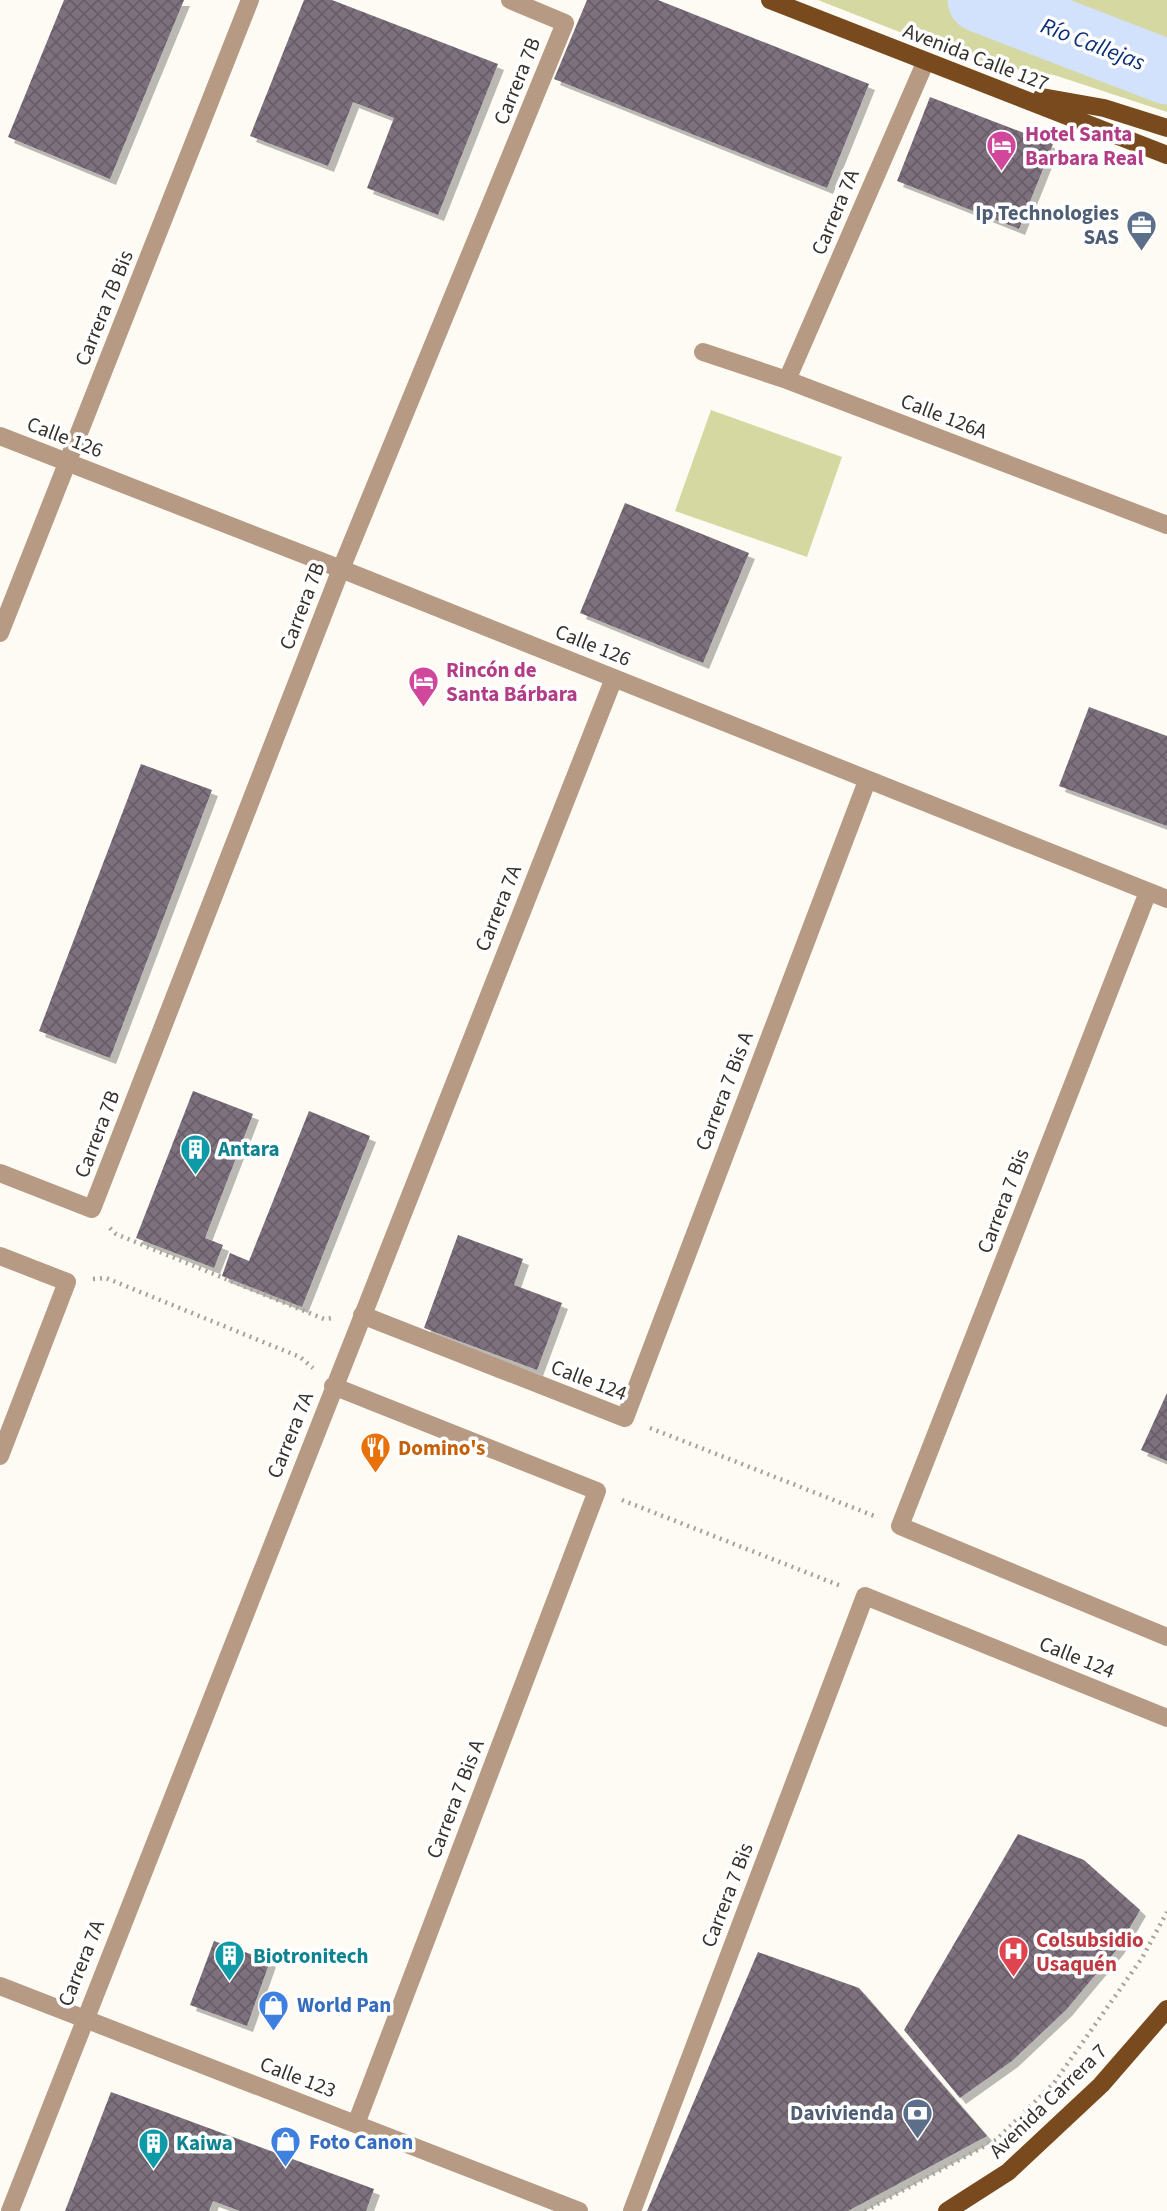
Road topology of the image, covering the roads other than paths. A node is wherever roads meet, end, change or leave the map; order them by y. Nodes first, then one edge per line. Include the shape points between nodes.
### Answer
1 (250, 0) edge
2 (510, 0) edge
3 (770, 0) edge
4 (925, 63) junction
5 (1004, 91) junction
6 (1167, 128) edge
7 (1167, 155) edge
8 (704, 352) dead end
9 (787, 380) junction
10 (0, 436) edge
11 (68, 462) junction
12 (1167, 525) edge
13 (341, 569) junction
14 (0, 633) edge
15 (614, 678) junction
16 (867, 781) junction
17 (1148, 892) junction
18 (1167, 899) edge
19 (0, 1173) edge
20 (0, 1256) edge
21 (362, 1315) junction
22 (333, 1386) junction
23 (625, 1418) joint
24 (0, 1456) edge
25 (865, 1596) joint
26 (1167, 1637) edge
27 (1167, 1718) edge
28 (0, 1986) edge
29 (1167, 2009) edge
30 (84, 2018) junction
31 (356, 2124) junction
32 (10, 2211) edge
33 (579, 2211) edge
34 (632, 2211) edge
35 (947, 2211) edge

1 - 11 street, Carrera 7B Bis
2 - 13 street, Carrera 7B via 565,23
3 - 4 main road, Avenida Calle 127
4 - 5 main road, Avenida Calle 127
4 - 9 street, Carrera 7A
5 - 6 main road via 1104,108
5 - 7 main road, Avenida Calle 127
8 - 9 street, Calle 126A
9 - 12 street, Calle 126A
10 - 11 street, Calle 126
11 - 13 street, Calle 126
11 - 14 street, Carrera 7B Bis
13 - 15 street, Calle 126
13 - 19 street, Carrera 7B via 92,1209
15 - 16 street, Calle 126
15 - 21 street, Carrera 7A
16 - 17 street, Calle 126
16 - 23 street, Carrera 7 Bis A
17 - 18 street, Calle 126
17 - 26 street, Carrera 7 Bis via 900,1526
20 - 24 street via 67,1282
21 - 22 street, Carrera 7A
21 - 23 street, Calle 124
22 - 30 street, Carrera 7A
22 - 31 street, Carrera 7 Bis A via 597,1491
25 - 27 street, Calle 124
25 - 34 street, Carrera 7 Bis
28 - 30 street, Calle 123
29 - 35 main road, Avenida Carrera 7 via 1101,2085 1009,2172
30 - 31 street, Calle 123
30 - 32 street, Carrera 7A
31 - 33 street, Calle 123

